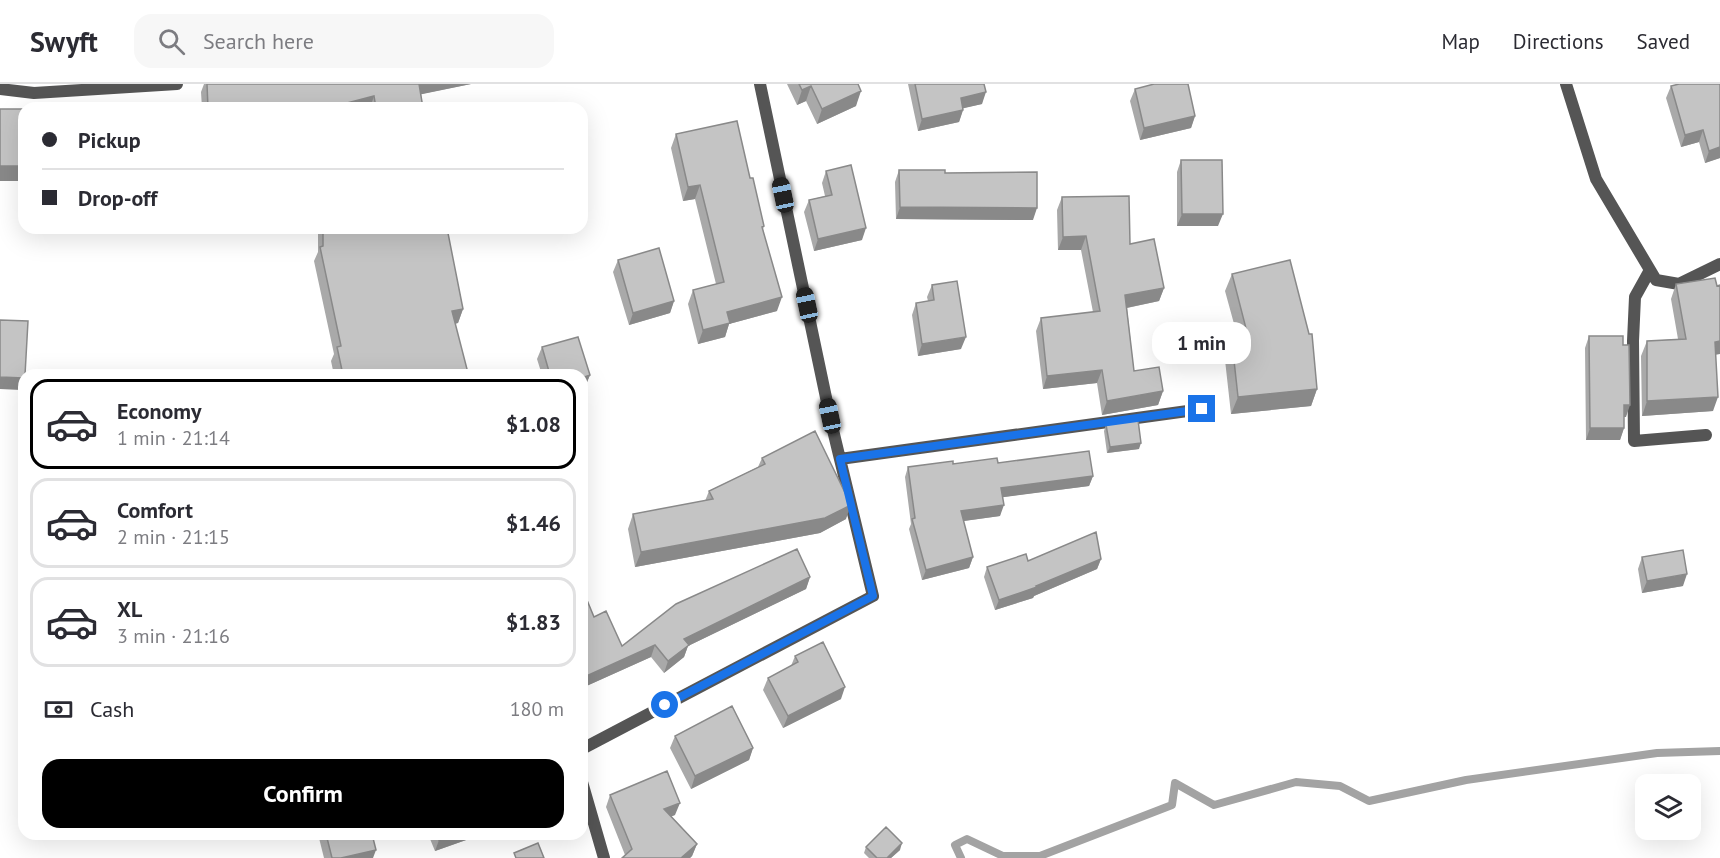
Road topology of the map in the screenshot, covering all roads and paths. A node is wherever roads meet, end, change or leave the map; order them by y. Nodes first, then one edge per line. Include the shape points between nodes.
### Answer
1 (177, 84) edge
2 (760, 84) edge
3 (1566, 84) edge
4 (0, 89) edge
5 (1720, 264) edge
6 (1650, 270) junction
7 (1202, 409) dead end
8 (1706, 435) dead end
9 (840, 459) junction
10 (588, 746) edge
11 (588, 803) edge
12 (604, 858) edge

1 - 4 street via 34,93
2 - 9 street
3 - 6 street via 1596,179
5 - 6 street via 1678,284 1656,280
6 - 8 street via 1635,297 1634,441
7 - 9 street
9 - 10 street via 873,596
11 - 12 street

